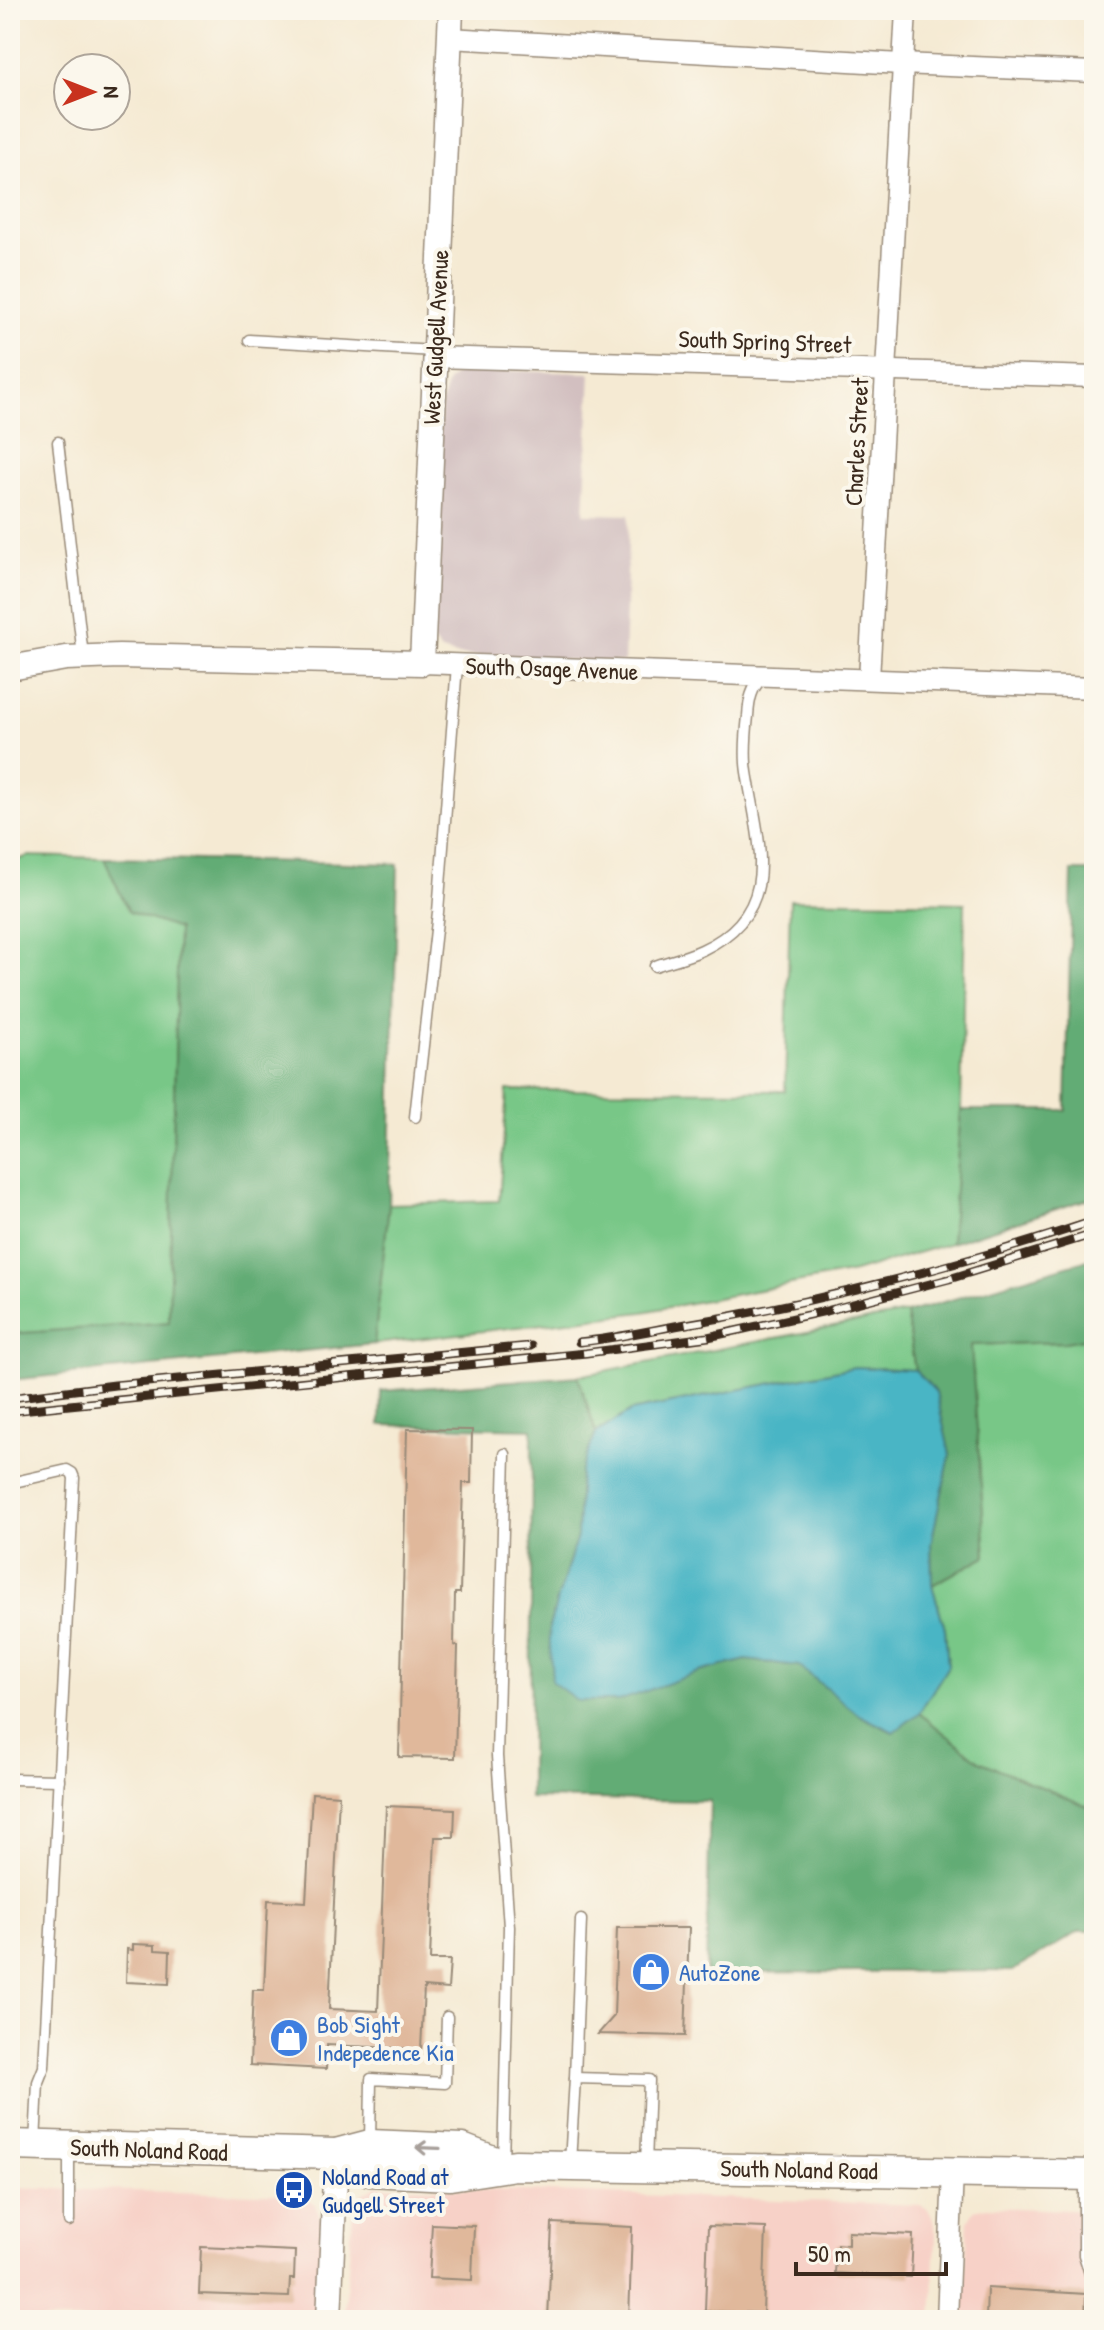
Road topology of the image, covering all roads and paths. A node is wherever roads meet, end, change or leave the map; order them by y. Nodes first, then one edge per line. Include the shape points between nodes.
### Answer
1 (451, 10) edge
2 (906, 10) edge
3 (449, 38) junction
4 (901, 64) junction
5 (1094, 72) edge
6 (249, 340) dead end
7 (434, 354) junction
8 (886, 371) junction
9 (1094, 377) edge
10 (58, 442) dead end
11 (83, 657) junction
12 (422, 663) junction
13 (457, 665) junction
14 (10, 668) edge
15 (769, 675) junction
16 (869, 679) junction
17 (1094, 688) edge
18 (655, 966) dead end
19 (415, 1117) dead end
20 (505, 1454) dead end
21 (10, 1483) edge
22 (10, 1779) edge
23 (59, 1780) junction
24 (581, 1920) dead end
25 (447, 2017) dead end
26 (575, 2078) junction
27 (370, 2145) junction
28 (22, 2146) edge
29 (69, 2147) junction
30 (336, 2154) junction
31 (503, 2165) junction
32 (570, 2166) junction
33 (646, 2167) junction
34 (953, 2171) junction
35 (1089, 2175) edge
36 (69, 2221) dead end
37 (1094, 2288) edge
38 (329, 2320) edge
39 (947, 2320) edge
40 (1093, 2320) edge

1 - 3 street, West Gudgell Avenue
2 - 4 street, Charles Street
3 - 4 street
3 - 7 street, West Gudgell Avenue
4 - 5 street
4 - 8 street, Charles Street
6 - 7 lane
7 - 8 street, South Spring Street
7 - 12 street, West Gudgell Avenue
8 - 9 street, South Spring Street
8 - 16 street, Charles Street
10 - 11 lane
11 - 12 street, South Osage Avenue
11 - 14 street, South Osage Avenue
12 - 13 street, South Osage Avenue
13 - 15 street, South Osage Avenue
13 - 19 lane via 433,967
15 - 16 street, South Osage Avenue
15 - 18 lane via 751,693 745,748 759,837 757,896 737,928 702,950
16 - 17 street, South Osage Avenue
20 - 31 lane via 497,1756 509,1927
21 - 23 lane via 67,1470 74,1478
22 - 23 lane
23 - 28 lane via 44,2067
24 - 26 lane
25 - 27 lane via 445,2083 371,2079
26 - 32 lane
26 - 33 lane via 649,2080
27 - 30 main road, South Noland Road
31 -> 27 main road, South Noland Road via 462,2149
28 - 29 main road, South Noland Road
29 - 30 main road, South Noland Road
29 - 36 lane
30 - 31 main road, South Noland Road via 370,2171 450,2175
30 - 38 street
31 - 32 main road, South Noland Road
32 - 33 main road, South Noland Road
33 - 34 main road, South Noland Road
34 - 35 main road, South Noland Road
34 - 39 street
35 - 37 lane via 1084,2255
37 - 40 lane

